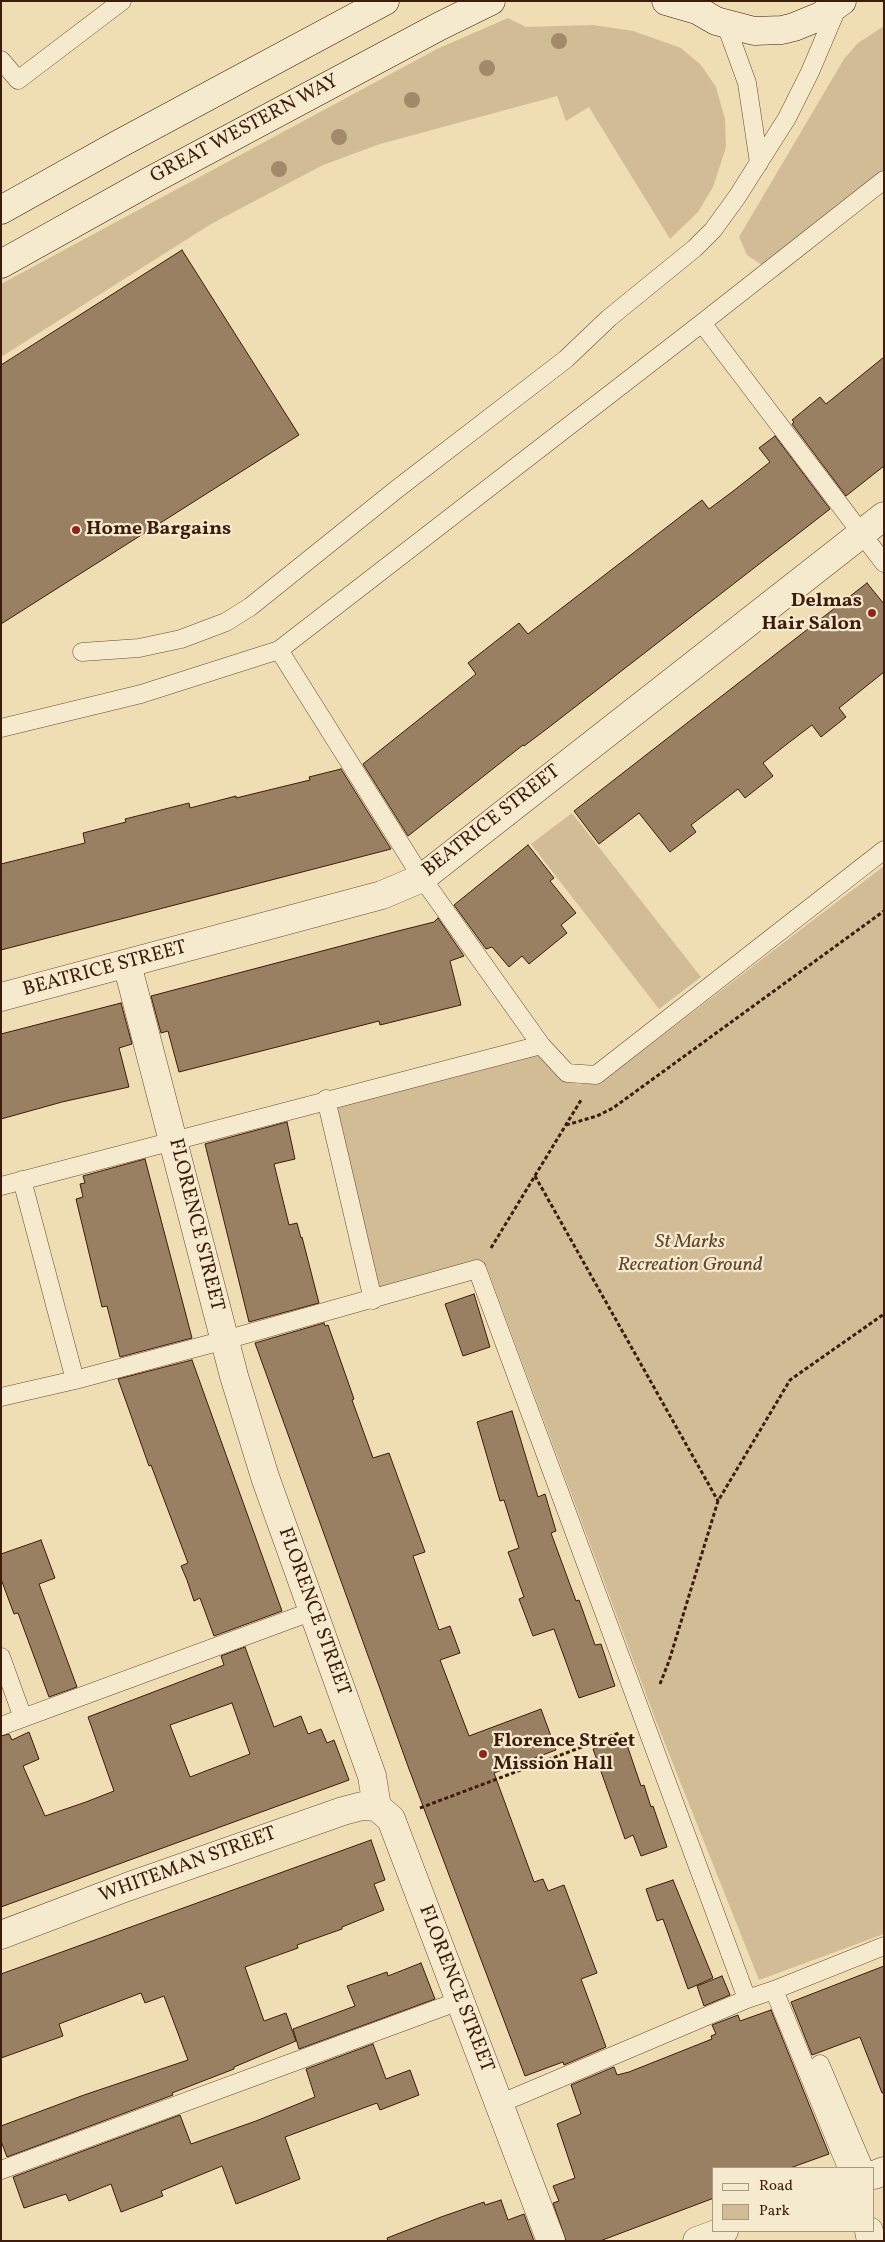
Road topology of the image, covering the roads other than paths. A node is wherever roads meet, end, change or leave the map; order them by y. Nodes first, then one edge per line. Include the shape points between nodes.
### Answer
1 (122, 1) edge
2 (385, 1) edge
3 (492, 1) edge
4 (666, 1) edge
5 (840, 3) edge
6 (693, 6) edge
7 (726, 25) junction
8 (1, 60) edge
9 (759, 163) junction
10 (884, 180) edge
11 (1, 210) edge
12 (1, 264) edge
13 (702, 323) junction
14 (884, 516) edge
15 (862, 534) junction
16 (884, 563) edge
17 (279, 650) junction
18 (82, 652) dead end
19 (1, 728) edge
20 (884, 850) edge
21 (422, 878) junction
22 (127, 964) junction
23 (1, 997) edge
24 (541, 1045) junction
25 (326, 1099) junction
26 (174, 1140) junction
27 (22, 1180) junction
28 (1, 1186) edge
29 (373, 1300) junction
30 (225, 1340) junction
31 (75, 1380) junction
32 (1, 1397) edge
33 (313, 1610) junction
34 (1, 1657) edge
35 (23, 1718) junction
36 (1, 1726) edge
37 (384, 1813) junction
38 (1, 1935) edge
39 (884, 1946) edge
40 (774, 1990) junction
41 (747, 1999) junction
42 (459, 2001) junction
43 (820, 2064) dead end
44 (499, 2104) junction
45 (847, 2167) edge
46 (864, 2167) edge
47 (1, 2170) edge
48 (721, 2232) edge
49 (551, 2241) edge
50 (697, 2241) edge

1 - 8 lane via 18,80
2 - 11 street
3 - 12 street, GREAT WESTERN WAY via 148,182
4 - 6 street
5 - 7 street via 821,16 782,30 754,32
5 - 9 lane via 800,94
6 - 7 street
7 - 9 lane via 747,83
9 - 18 lane via 713,230 696,248 609,318 559,364 250,607 226,622 181,639 139,648
10 - 13 lane
13 - 15 lane
13 - 17 lane
14 - 15 street, BEATRICE STREET
15 - 16 lane
15 - 21 street, BEATRICE STREET
17 - 19 lane via 141,694
17 - 21 lane
20 - 24 lane via 596,1075 567,1073
21 - 22 street, BEATRICE STREET via 382,895
21 - 24 lane
22 - 23 street, BEATRICE STREET
22 - 26 street, FLORENCE STREET
24 - 25 lane
25 - 26 lane
25 - 29 lane
26 - 27 lane
26 - 30 street, FLORENCE STREET
27 - 28 lane
27 - 31 lane
29 - 30 lane
29 - 41 lane via 477,1269
30 - 31 lane
30 - 33 street, FLORENCE STREET via 265,1477
31 - 32 lane
33 - 35 lane
33 - 37 street, FLORENCE STREET
34 - 35 lane
35 - 36 lane
37 - 38 street, WHITEMAN STREET via 362,1806 343,1812 127,1887
37 - 42 street, FLORENCE STREET
39 - 40 lane
40 - 41 lane
40 - 45 lane
41 - 44 lane
42 - 44 street, FLORENCE STREET
42 - 47 lane
43 - 46 lane
44 - 49 street, FLORENCE STREET
48 - 50 street

